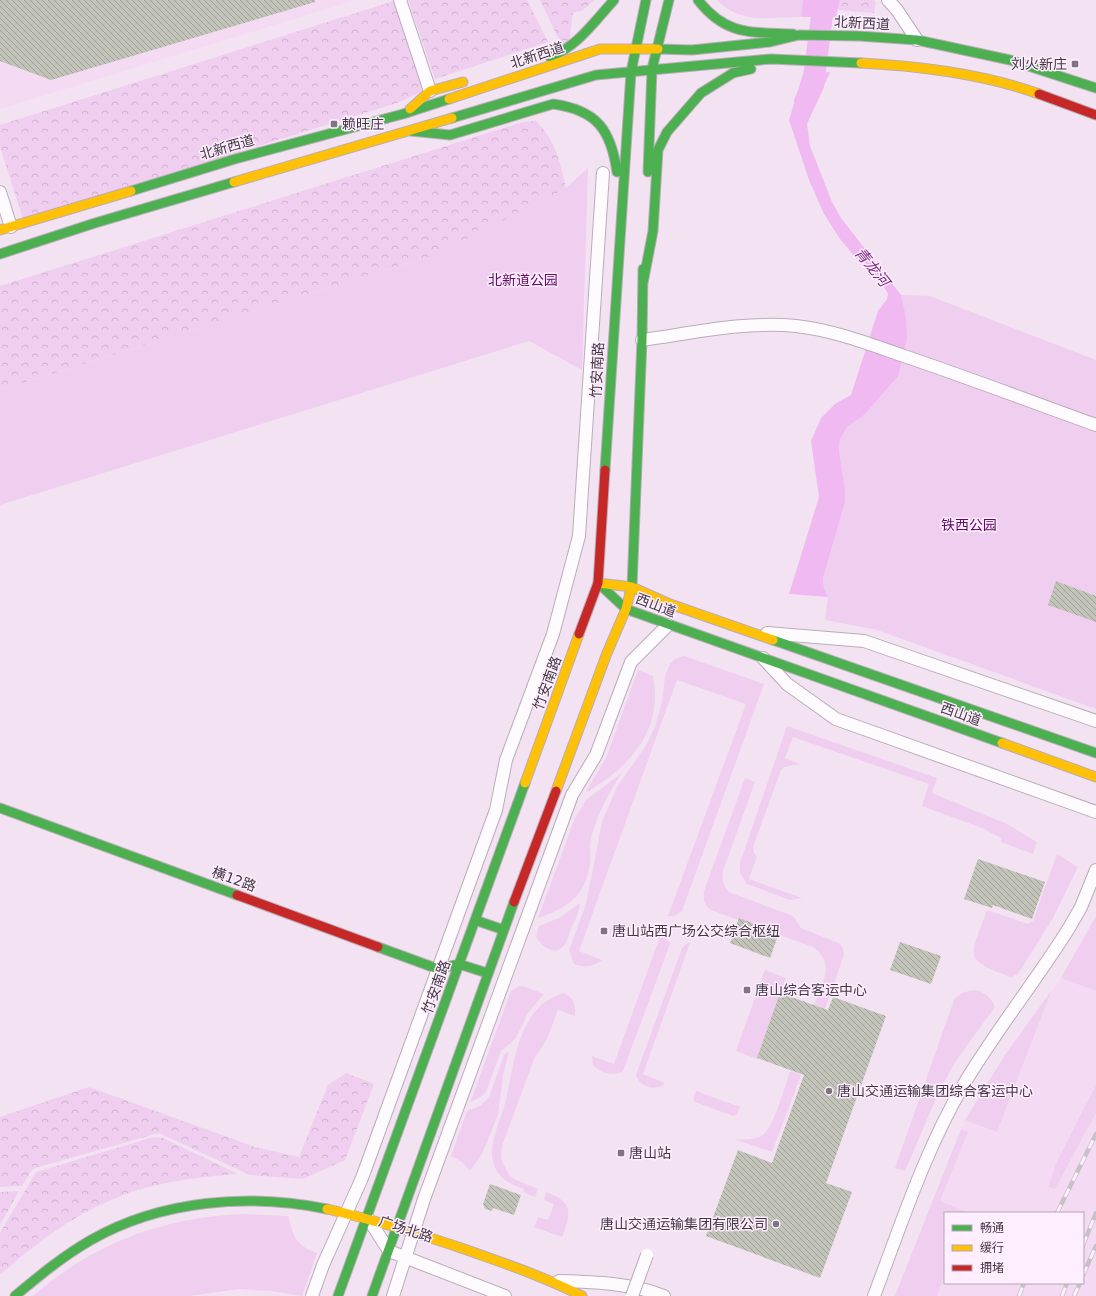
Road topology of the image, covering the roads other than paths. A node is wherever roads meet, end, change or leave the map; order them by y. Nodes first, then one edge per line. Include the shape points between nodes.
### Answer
1 (400, 0) edge
2 (614, 0) edge
3 (646, 0) edge
4 (669, 0) edge
5 (698, 0) edge
6 (888, 0) edge
7 (799, 35) junction
8 (917, 40) junction
9 (634, 48) junction
10 (656, 49) junction
11 (787, 60) junction
12 (520, 65) dead end
13 (652, 69) junction
14 (631, 72) junction
15 (475, 78) dead end
16 (1096, 88) edge
17 (430, 91) junction
18 (403, 114) junction
19 (1096, 115) edge
20 (411, 131) junction
21 (603, 172) dead end
22 (0, 192) edge
23 (621, 203) junction
24 (5, 229) edge
25 (0, 254) edge
26 (642, 283) junction
27 (642, 340) junction
28 (1096, 425) edge
29 (598, 583) junction
30 (632, 587) junction
31 (626, 609) junction
32 (668, 625) junction
33 (748, 632) junction
34 (762, 658) junction
35 (1096, 722) edge
36 (1096, 753) edge
37 (1096, 777) edge
38 (0, 808) edge
39 (1096, 812) edge
40 (1096, 870) edge
41 (475, 920) junction
42 (504, 930) junction
43 (459, 964) junction
44 (438, 969) junction
45 (488, 973) junction
46 (347, 1212) junction
47 (367, 1217) junction
48 (397, 1225) junction
49 (414, 1231) junction
50 (389, 1251) junction
51 (648, 1255) dead end
52 (405, 1258) junction
53 (555, 1281) junction
54 (15, 1296) edge
55 (312, 1296) edge
56 (338, 1296) edge
57 (372, 1296) edge
58 (393, 1296) edge
59 (504, 1296) edge
60 (582, 1296) edge
61 (632, 1296) edge
62 (664, 1296) edge
63 (874, 1296) edge

1 - 17 street
2 - 12 main road via 571,46 558,54
3 - 9 main road, 竹安南路
4 - 10 main road
5 - 7 main road via 713,18 737,31
6 - 8 street
7 - 8 main road, 北新西道
7 - 10 main road, 北新西道 via 762,43 692,50
8 - 16 main road, 北新西道 via 1010,60
9 - 10 main road, 北新西道
9 - 14 main road, 竹安南路
9 - 18 main road, 北新西道 via 600,50
10 - 13 main road
11 - 13 main road via 771,59
11 - 19 main road via 911,66 968,76 1028,90
11 - 26 main road via 733,73 714,84 701,93 667,132 658,150 653,230
13 - 14 main road
13 - 26 main road
14 - 20 main road via 596,75
14 - 23 main road, 竹安南路
15 - 17 main road
17 - 18 main road
18 - 24 main road, 北新西道 via 235,159
20 - 23 main road via 450,136 553,104 578,108 591,115 609,137 616,161
20 - 25 main road via 95,223
21 - 44 street via 579,536 553,634 506,760 496,810
22 - 24 street
23 - 29 main road, 竹安南路
26 - 27 main road
27 - 28 street via 743,326 797,326 856,340
27 - 30 main road
29 - 30 main road, 西山道
29 - 31 main road, 西山道
29 - 41 main road, 竹安南路
30 - 31 main road
30 - 33 main road, 西山道 via 670,604
31 - 32 main road, 西山道
31 - 42 main road
32 - 34 main road, 西山道
32 - 49 street via 631,662 596,755 572,795
33 - 35 street via 864,641
33 - 36 main road, 西山道
34 - 37 main road, 西山道
34 - 39 street via 787,684 836,719
38 - 44 main road, 横12路
40 - 63 street via 1081,907 1069,928 974,1068 954,1103 925,1167
41 - 42 main road
41 - 43 main road, 竹安南路
42 - 45 main road
43 - 44 main road
43 - 45 main road
43 - 47 main road, 竹安南路
44 - 46 street via 362,1178
45 - 48 main road
46 - 47 main road
46 - 54 main road via 262,1201 228,1201 160,1212 101,1234 68,1254
46 - 55 street
47 - 48 main road, 广场北路
47 - 50 street, 广场北路
47 - 56 main road, 竹安南路
48 - 49 main road, 广场北路
48 - 50 main road
49 - 52 street
49 - 53 main road, 广场北路
50 - 52 street, 广场北路
50 - 57 main road
51 - 61 street, bridge
52 - 58 street
52 - 59 street, 广场北路
53 - 60 main road, 广场北路
53 - 62 street via 599,1282 643,1288

